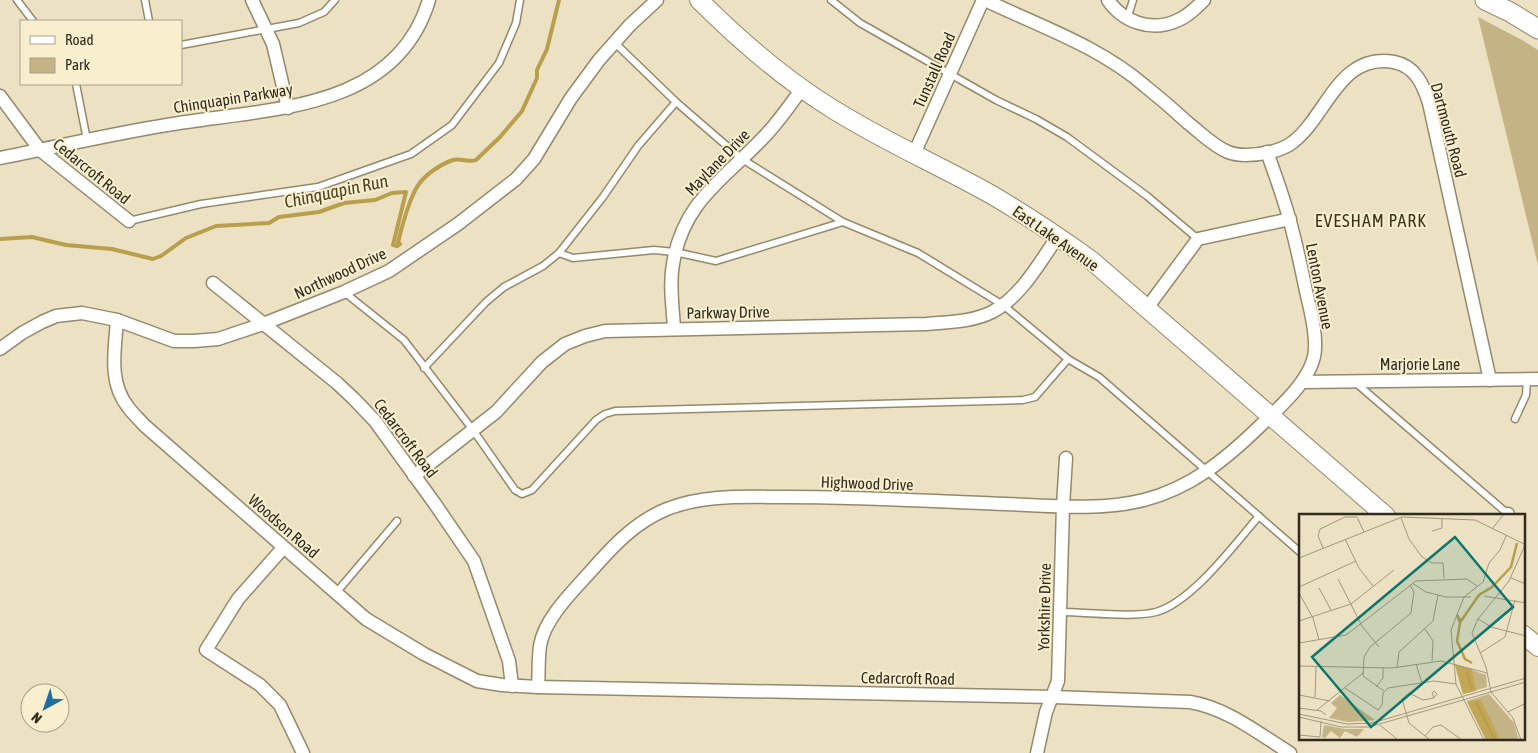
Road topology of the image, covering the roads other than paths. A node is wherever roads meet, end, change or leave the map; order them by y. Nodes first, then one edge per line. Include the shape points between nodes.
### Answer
1 (17, 0) edge
2 (146, 0) edge
3 (252, 0) edge
4 (335, 0) edge
5 (428, 0) edge
6 (520, 0) edge
7 (657, 0) edge
8 (699, 0) edge
9 (831, 0) edge
10 (984, 0) edge
11 (1108, 0) edge
12 (1133, 0) edge
13 (1204, 0) edge
14 (1485, 0) edge
15 (1128, 19) junction
16 (33, 20) edge
17 (149, 20) edge
18 (267, 28) junction
19 (1538, 29) edge
20 (614, 42) junction
21 (182, 45) edge
22 (950, 73) junction
23 (76, 85) edge
24 (803, 88) junction
25 (0, 96) edge
26 (676, 102) junction
27 (288, 108) junction
28 (87, 140) junction
29 (40, 150) junction
30 (1268, 152) junction
31 (914, 154) junction
32 (0, 158) edge
33 (742, 159) junction
34 (1290, 219) junction
35 (129, 221) joint
36 (843, 222) junction
37 (1058, 236) junction
38 (1198, 239) junction
39 (675, 252) junction
40 (559, 253) junction
41 (213, 283) dead end
42 (344, 292) junction
43 (1003, 305) junction
44 (1147, 308) junction
45 (117, 320) junction
46 (263, 324) junction
47 (674, 330) junction
48 (0, 348) edge
49 (1068, 359) junction
50 (424, 368) junction
51 (1532, 379) edge
52 (1490, 380) junction
53 (1354, 381) junction
54 (1302, 382) junction
55 (1271, 415) junction
56 (1515, 419) dead end
57 (473, 430) junction
58 (1066, 458) dead end
59 (1208, 472) junction
60 (414, 476) junction
61 (1062, 506) junction
62 (1384, 514) edge
63 (1507, 514) edge
64 (1259, 516) junction
65 (397, 521) dead end
66 (283, 548) junction
67 (1299, 551) edge
68 (335, 594) junction
69 (1061, 612) junction
70 (1526, 637) edge
71 (1538, 647) edge
72 (512, 686) junction
73 (538, 687) junction
74 (1053, 697) junction
75 (303, 753) edge
76 (1038, 753) edge
77 (1290, 753) edge

1 - 16 lane
2 - 17 lane
3 - 18 street
4 - 18 lane via 324,12 299,23
5 - 27 street, Chinquapin Parkway via 410,41 375,75 328,97
6 - 35 lane via 516,23 499,63 452,125 411,154 318,187 200,204
7 - 20 street, Northwood Drive
8 - 24 street, East Lake Avenue via 740,39
9 - 22 lane via 860,23
10 - 22 street, Tunstall Road
10 - 30 street, Dartmouth Road via 1080,44 1118,66 1226,152 1244,155
11 - 15 street via 1115,11
12 - 15 lane
13 - 15 street via 1177,21 1151,25
14 - 19 main road
18 - 21 lane
18 - 27 street
20 - 26 lane
20 - 42 street, Northwood Drive via 571,98 534,160 516,179 389,271
22 - 31 street, Tunstall Road
22 - 38 lane via 1067,137 1147,196
23 - 28 lane
24 - 31 street, East Lake Avenue via 859,125
24 - 33 street, Maylane Drive via 783,116
25 - 29 street, Cedarcroft Road
26 - 33 lane
26 - 40 lane via 638,146
27 - 28 street, Chinquapin Parkway via 168,124
28 - 29 street, Chinquapin Parkway
29 - 32 street, Chinquapin Parkway
29 - 35 street, Cedarcroft Road
30 - 34 street, Lenton Avenue
30 - 52 street, Dartmouth Road via 1299,137 1338,84 1358,69 1383,60 1412,70 1420,80 1429,103
31 - 37 street, East Lake Avenue via 991,194
33 - 36 lane
33 - 39 street, Maylane Drive via 694,209
34 - 38 street
34 - 54 street, Lenton Avenue via 1314,336 1314,360
36 - 39 lane via 716,261
36 - 43 lane via 918,253
37 - 43 street, Parkway Drive via 1018,291
37 - 44 street, East Lake Avenue
38 - 44 street
39 - 40 lane via 654,250 573,258
39 - 47 street, Maylane Drive via 672,278
40 - 50 lane via 544,266 498,292
41 - 46 street, Cedarcroft Road
42 - 46 street, Northwood Drive
42 - 50 lane via 404,340
43 - 47 street, Parkway Drive via 979,317 927,324
43 - 49 lane
44 - 55 street, East Lake Avenue
45 - 46 street, Northwood Drive via 174,341 194,342 218,339
45 - 48 street, Northwood Drive via 82,313 56,316 22,332
45 - 66 street, Woodson Road via 114,371 119,392 128,407 144,425
46 - 60 street, Cedarcroft Road via 354,399 375,421
47 - 57 street, Parkway Drive via 605,331 565,344 542,362 496,412
49 - 57 lane via 1035,397 1023,400 615,411 596,420 532,490 522,494 515,490
49 - 59 lane via 1100,377
50 - 57 lane
51 - 52 street, Marjorie Lane
51 - 56 lane
52 - 53 street, Marjorie Lane
53 - 54 street, Marjorie Lane
53 - 63 lane
54 - 55 street, Lenton Avenue
55 - 59 street, Highwood Drive
55 - 62 street, East Lake Avenue
57 - 60 street, Parkway Drive
58 - 61 street, Yorkshire Drive
59 - 61 street, Highwood Drive via 1145,500 1118,505
59 - 64 lane
60 - 72 street, Cedarcroft Road via 474,561 509,661
61 - 69 street, Yorkshire Drive
61 - 73 street, Highwood Drive via 725,497 671,508 628,532 547,624 540,645
64 - 67 lane
64 - 69 lane via 1208,573 1174,604 1156,612 1134,614
65 - 68 lane
66 - 68 street, Woodson Road
66 - 75 street via 238,599 206,650 260,685 280,705
68 - 72 street, Woodson Road via 385,632 457,672 490,684
69 - 74 street, Yorkshire Drive via 1058,681
70 - 71 street
72 - 73 street, Cedarcroft Road
73 - 74 street, Cedarcroft Road
74 - 76 street, Yorkshire Drive via 1046,712
74 - 77 street, Cedarcroft Road via 1169,700 1207,705

